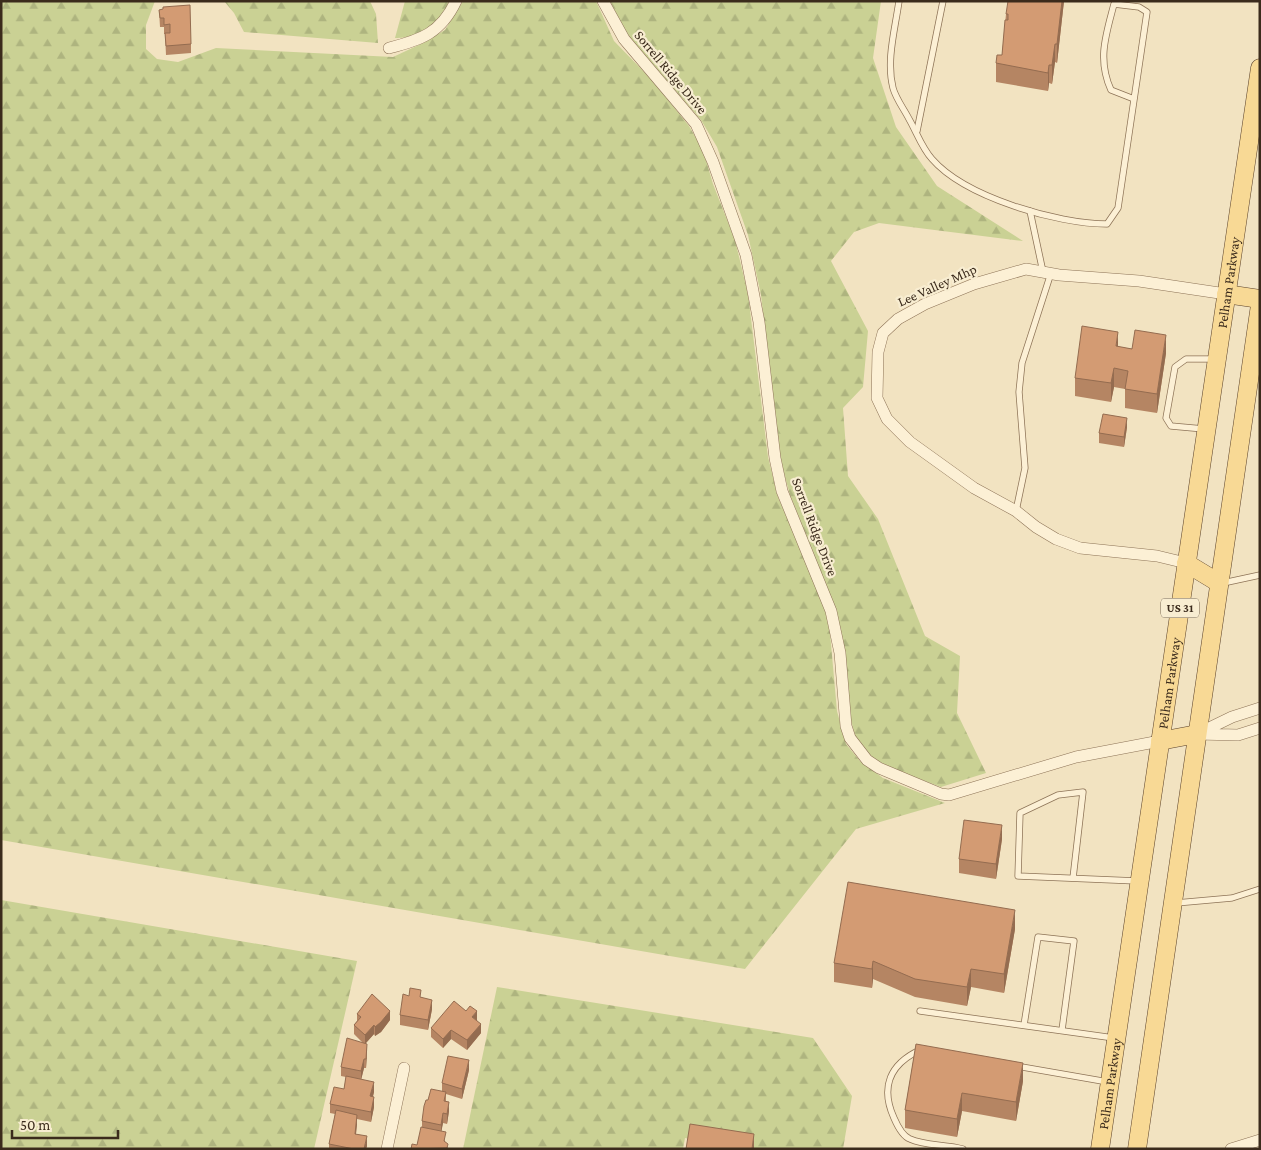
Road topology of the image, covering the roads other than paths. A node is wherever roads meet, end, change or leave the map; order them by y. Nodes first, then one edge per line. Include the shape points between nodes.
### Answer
1 (456, 1) edge
2 (604, 1) edge
3 (899, 1) edge
4 (943, 1) edge
5 (389, 48) dead end
6 (1260, 68) edge
7 (1134, 99) junction
8 (916, 132) junction
9 (1030, 211) junction
10 (1047, 272) junction
11 (1226, 294) junction
12 (1260, 298) edge
13 (1260, 305) edge
14 (1217, 358) junction
15 (1206, 429) junction
16 (1016, 511) junction
17 (1186, 563) junction
18 (1260, 575) edge
19 (1219, 583) junction
20 (1260, 708) edge
21 (1260, 728) edge
22 (1197, 734) junction
23 (1160, 741) junction
24 (1073, 878) junction
25 (1140, 881) junction
26 (1260, 889) edge
27 (1172, 904) junction
28 (920, 1012) dead end
29 (1024, 1025) junction
30 (1062, 1030) junction
31 (1116, 1039) junction
32 (929, 1051) edge
33 (1005, 1064) edge
34 (404, 1068) dead end
35 (1110, 1082) junction
36 (1260, 1140) edge
37 (387, 1149) edge
38 (963, 1149) edge
39 (1100, 1149) edge
40 (1137, 1149) edge
41 (1231, 1149) edge

1 - 5 street via 433,32 416,41
2 - 23 street, Sorrell Ridge Drive via 624,39 696,124 713,162 742,246 759,322 782,491 831,611 840,653 846,726 857,749 879,768 949,795 1076,757
3 - 8 lane via 890,64 894,90
4 - 8 lane
6 - 11 main road, Pelham Parkway / US 31
7 - 7 lane via 1147,12 1139,7 1114,4 1103,47 1104,74 1111,90
7 - 9 lane via 1118,208 1107,224 1082,224
8 - 9 lane via 931,158 952,176 979,191
9 - 10 lane
10 - 11 street, Lee Valley Mhp
10 - 16 lane via 1022,363 1019,392 1024,468
10 - 16 street, Lee Valley Mhp via 1026,269 1006,274 925,304 887,327 878,352 877,398 896,430 986,496
11 - 12 main road
11 - 14 main road, Pelham Parkway / US 31
13 - 19 main road, US 31
14 - 15 main road, Pelham Parkway / US 31
14 - 15 lane via 1186,359 1176,367 1166,418 1171,426
15 - 17 main road, Pelham Parkway / US 31
16 - 17 street, Lee Valley Mhp via 1036,528 1080,548 1148,555
17 - 19 main road
17 - 23 main road, Pelham Parkway / US 31
18 - 19 lane
19 - 22 main road, US 31
20 - 22 street via 1232,716
21 - 22 street via 1238,736
22 - 23 main road
22 - 27 main road, US 31
23 - 25 main road, Pelham Parkway / US 31
24 - 24 lane via 1018,876 1020,813 1058,795 1083,792
24 - 25 lane
25 - 31 main road, Pelham Parkway / US 31
26 - 27 lane via 1232,898
27 - 40 main road, US 31
28 - 29 lane
29 - 30 lane
29 - 30 lane via 1038,937 1074,941
30 - 31 lane
31 - 35 main road, Pelham Parkway / US 31
32 - 38 lane via 920,1050 898,1062 887,1084 890,1109 898,1128 909,1139
33 - 35 lane
34 - 37 street
35 - 39 main road, Pelham Parkway / US 31
36 - 41 street

